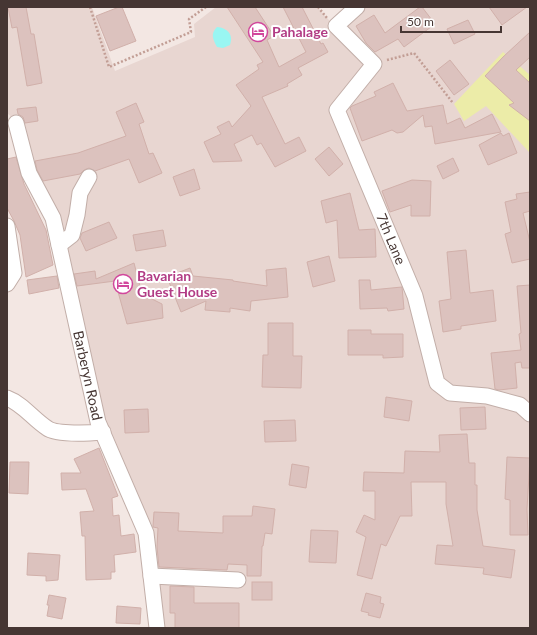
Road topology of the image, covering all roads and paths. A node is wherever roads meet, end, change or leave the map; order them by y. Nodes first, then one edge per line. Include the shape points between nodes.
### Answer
1 (90, 7) edge
2 (206, 7) edge
3 (358, 7) edge
4 (374, 64) junction
5 (453, 103) dead end
6 (16, 123) dead end
7 (89, 177) dead end
8 (7, 226) edge
9 (59, 245) junction
10 (7, 284) edge
11 (7, 398) edge
12 (530, 414) edge
13 (103, 432) junction
14 (151, 576) junction
15 (238, 580) dead end
16 (157, 628) edge

1 - 2 path via 109,67 191,32 189,20
3 - 4 street via 336,26
4 - 5 path via 414,53
4 - 12 street, 7th Lane via 337,110 415,296 437,383 450,393 487,396 520,405
6 - 9 street, Barberyn Road via 28,173 53,218
7 - 9 street via 80,193 72,235
8 - 10 street via 14,273
9 - 13 street, Barberyn Road via 98,422
11 - 13 street via 31,414 48,430 76,434
13 - 14 street, Barberyn Road via 146,533
14 - 15 street
14 - 16 street, Barberyn Road

